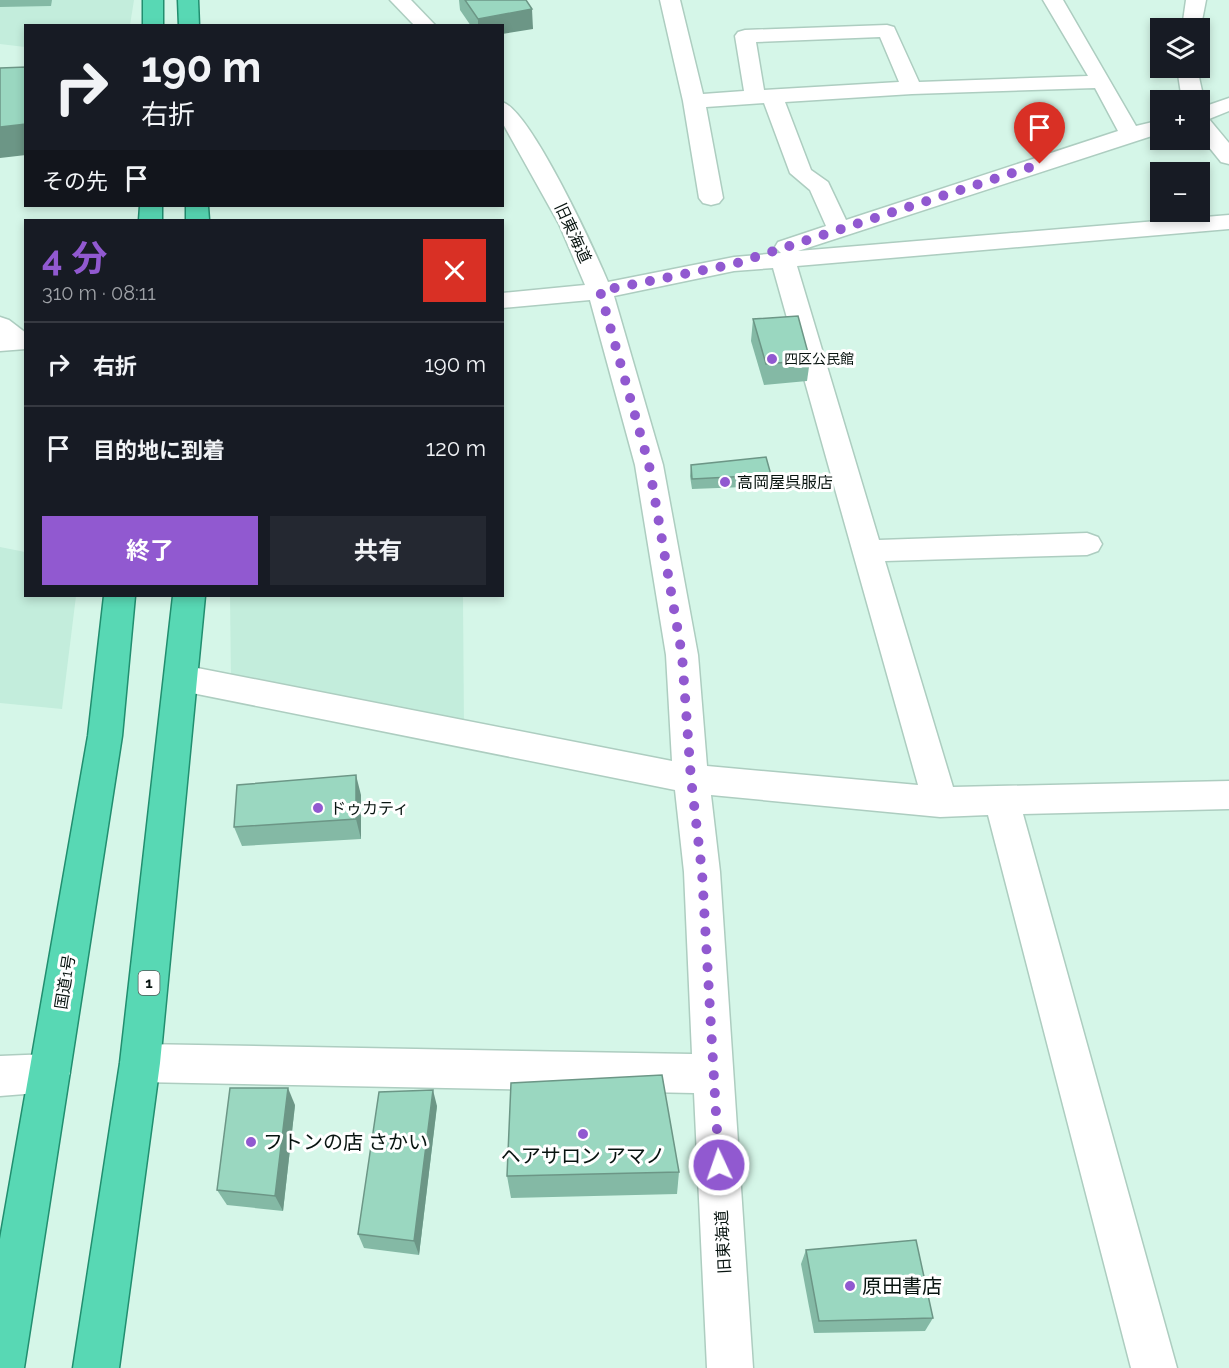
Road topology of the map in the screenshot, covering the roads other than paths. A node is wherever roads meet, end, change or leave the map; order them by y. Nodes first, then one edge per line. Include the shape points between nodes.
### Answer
1 (153, 0) edge
2 (188, 0) edge
3 (400, 0) edge
4 (670, 0) edge
5 (1053, 0) edge
6 (1196, 0) edge
7 (1193, 18) edge
8 (153, 24) edge
9 (189, 24) edge
10 (425, 24) edge
11 (1102, 82) junction
12 (912, 88) junction
13 (764, 96) junction
14 (694, 101) junction
15 (1229, 105) edge
16 (504, 110) edge
17 (1210, 112) edge
18 (1150, 129) edge
19 (1130, 134) junction
20 (1210, 134) edge
21 (1229, 157) edge
22 (711, 198) dead end
23 (1229, 222) edge
24 (839, 230) junction
25 (783, 260) junction
26 (734, 264) junction
27 (600, 291) junction
28 (504, 301) edge
29 (1087, 544) dead end
30 (867, 551) junction
31 (119, 597) edge
32 (189, 597) edge
33 (182, 678) junction
34 (691, 779) junction
35 (1229, 795) edge
36 (1002, 801) junction
37 (940, 802) junction
38 (140, 1063) junction
39 (50, 1073) junction
40 (714, 1074) junction
41 (0, 1076) edge
42 (1, 1368) edge
43 (96, 1368) edge
44 (730, 1368) edge
45 (1154, 1368) edge

1 - 8 highway
2 - 9 highway
3 - 10 street
4 - 14 street
5 - 11 street
6 - 7 street
11 - 12 street
11 - 19 street
12 - 13 street
12 - 13 street via 887,32 745,36
13 - 14 street
13 - 24 street via 801,173 820,188
14 - 22 street
15 - 17 street
16 - 27 street, 旧東海道 via 516,123 571,224
18 - 19 street
19 - 24 street
20 - 21 street
23 - 25 street
24 - 26 street
25 - 26 street
25 - 30 street
26 - 27 street
27 - 28 street
27 - 34 street, 旧東海道 via 649,465 682,655
29 - 30 street
30 - 37 street
31 - 39 highway, 国道1号 via 105,736
32 - 33 highway, 1
33 - 34 street
33 - 38 highway, 1
34 - 37 street
34 - 40 street, 旧東海道 via 702,872
35 - 36 street
36 - 37 street
36 - 45 street
38 - 40 street
38 - 43 highway, 1
39 - 41 street
39 - 42 highway, 国道1号
40 - 44 street, 旧東海道

